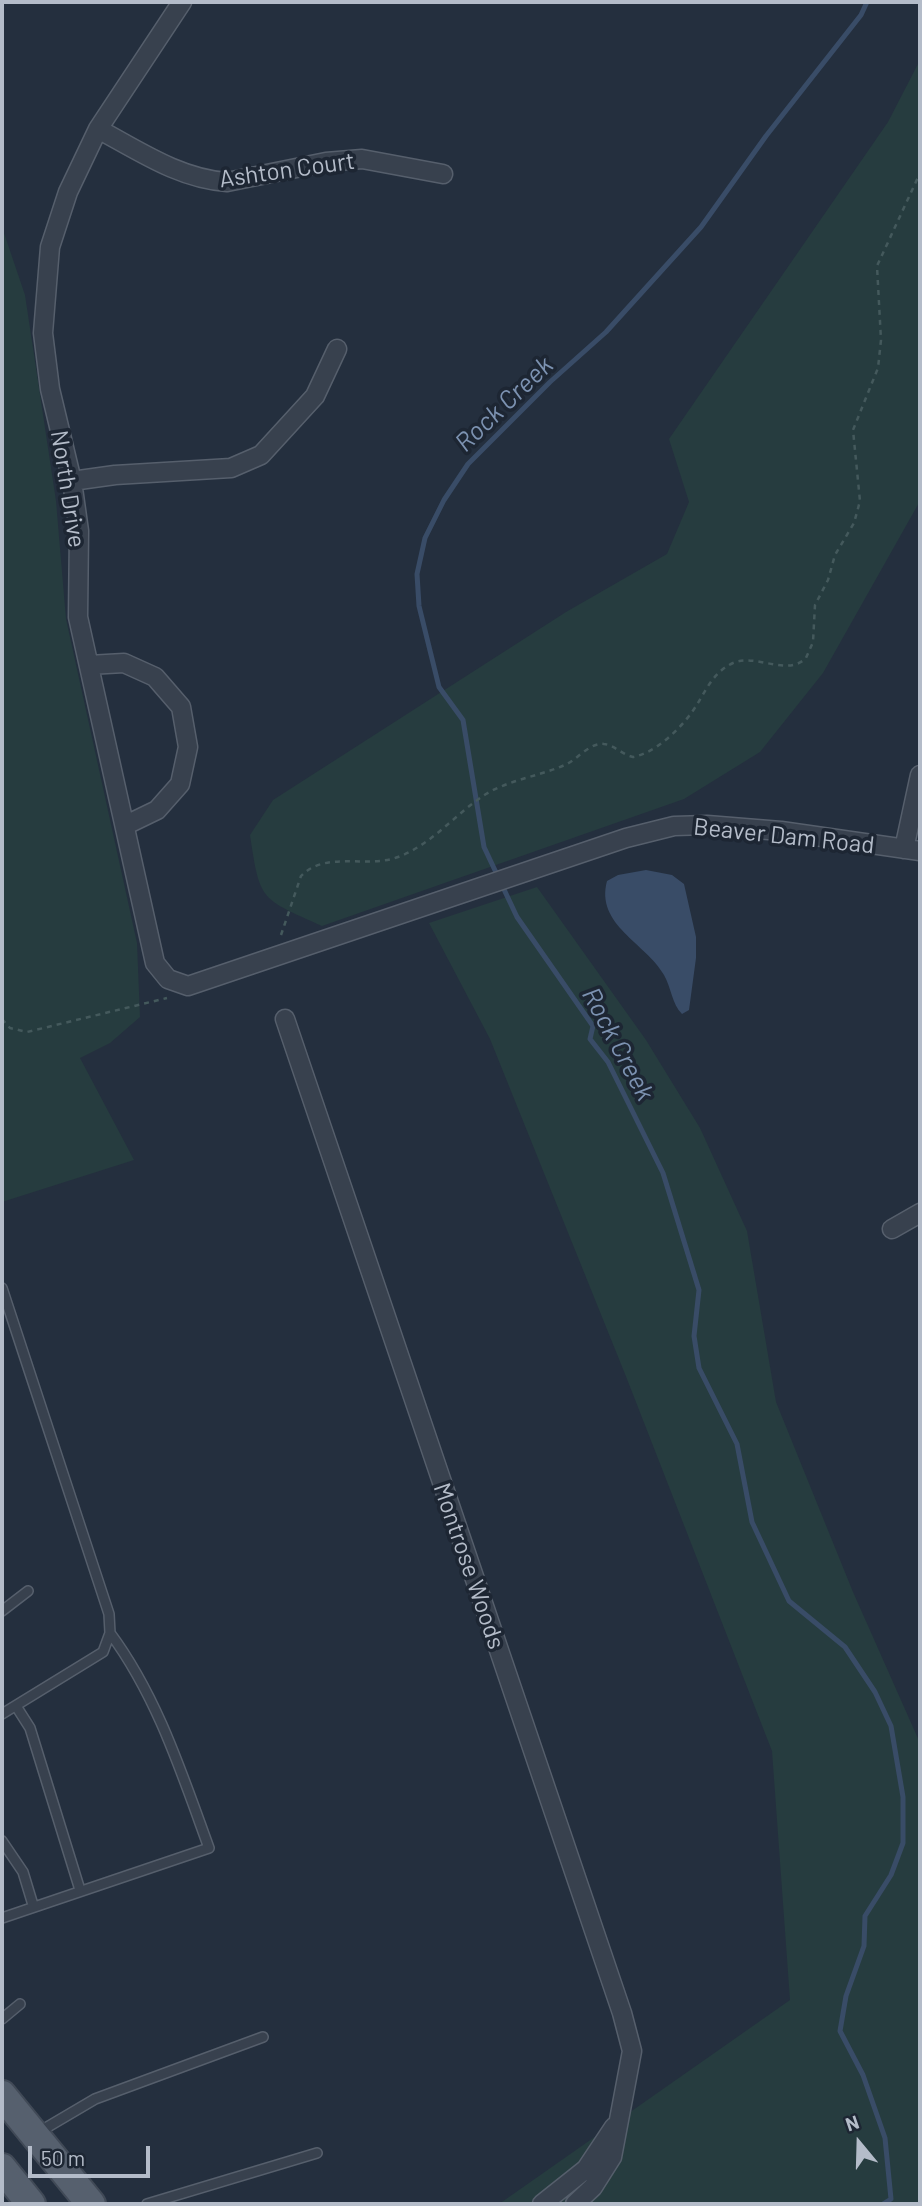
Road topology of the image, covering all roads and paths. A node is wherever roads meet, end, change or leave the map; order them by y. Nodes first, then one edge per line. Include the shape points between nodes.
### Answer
1 (183, 2) edge
2 (98, 129) junction
3 (920, 173) edge
4 (443, 174) dead end
5 (337, 349) dead end
6 (72, 481) junction
7 (89, 665) junction
8 (920, 775) edge
9 (126, 825) junction
10 (912, 850) edge
11 (273, 957) junction
12 (2, 1019) edge
13 (285, 1019) dead end
14 (75, 1022) dead end
15 (920, 1213) edge
16 (892, 1229) dead end
17 (2, 1288) edge
18 (28, 1591) dead end
19 (2, 1611) edge
20 (110, 1633) junction
21 (16, 1706) junction
22 (2, 1714) edge
23 (2, 1841) edge
24 (80, 1890) junction
25 (33, 1905) junction
26 (2, 1918) edge
27 (20, 2004) dead end
28 (2, 2019) edge
29 (263, 2037) dead end
30 (2, 2095) edge
31 (621, 2115) junction
32 (34, 2134) junction
33 (317, 2153) dead end
34 (2, 2168) edge
35 (31, 2204) edge
36 (91, 2204) edge
37 (147, 2204) edge
38 (542, 2204) edge
39 (575, 2204) edge

1 - 2 street, North Drive
2 - 4 street, Ashton Court via 178,171 210,181 362,159
2 - 6 street, North Drive via 68,192 50,247 46,287 43,333 50,388
3 - 11 path via 877,266 878,368 853,430 860,501 815,605 811,650 797,664 730,664 709,682 681,725 645,754 629,757 598,744 562,766 499,786 397,857 324,861 307,869
5 - 6 street via 315,396 261,455 231,468
6 - 7 street, North Drive via 79,531 78,617
7 - 9 street, North Drive
7 - 9 street via 124,663 155,677 181,707 188,747 180,784 157,810
8 - 10 street
9 - 11 street, North Drive via 155,963 168,979 188,986
10 - 11 street, Beaver Dam Road via 780,831 674,826
12 - 14 path via 10,1028 27,1032
13 - 31 street, Montrose Woods via 622,2013 632,2051
15 - 16 street
17 - 20 lane via 109,1614
18 - 19 lane
20 - 21 lane via 103,1652
20 - 24 lane via 135,1666 209,1847
21 - 22 lane
21 - 24 lane via 30,1728
23 - 25 lane via 23,1872
24 - 25 lane
25 - 26 lane
27 - 28 lane
29 - 32 lane via 95,2099
30 - 32 main road
31 - 38 street, Montrose Woods via 586,2169
31 - 39 street, Montrose Woods via 612,2157 593,2187
32 - 36 main road
33 - 37 lane
34 - 35 main road

